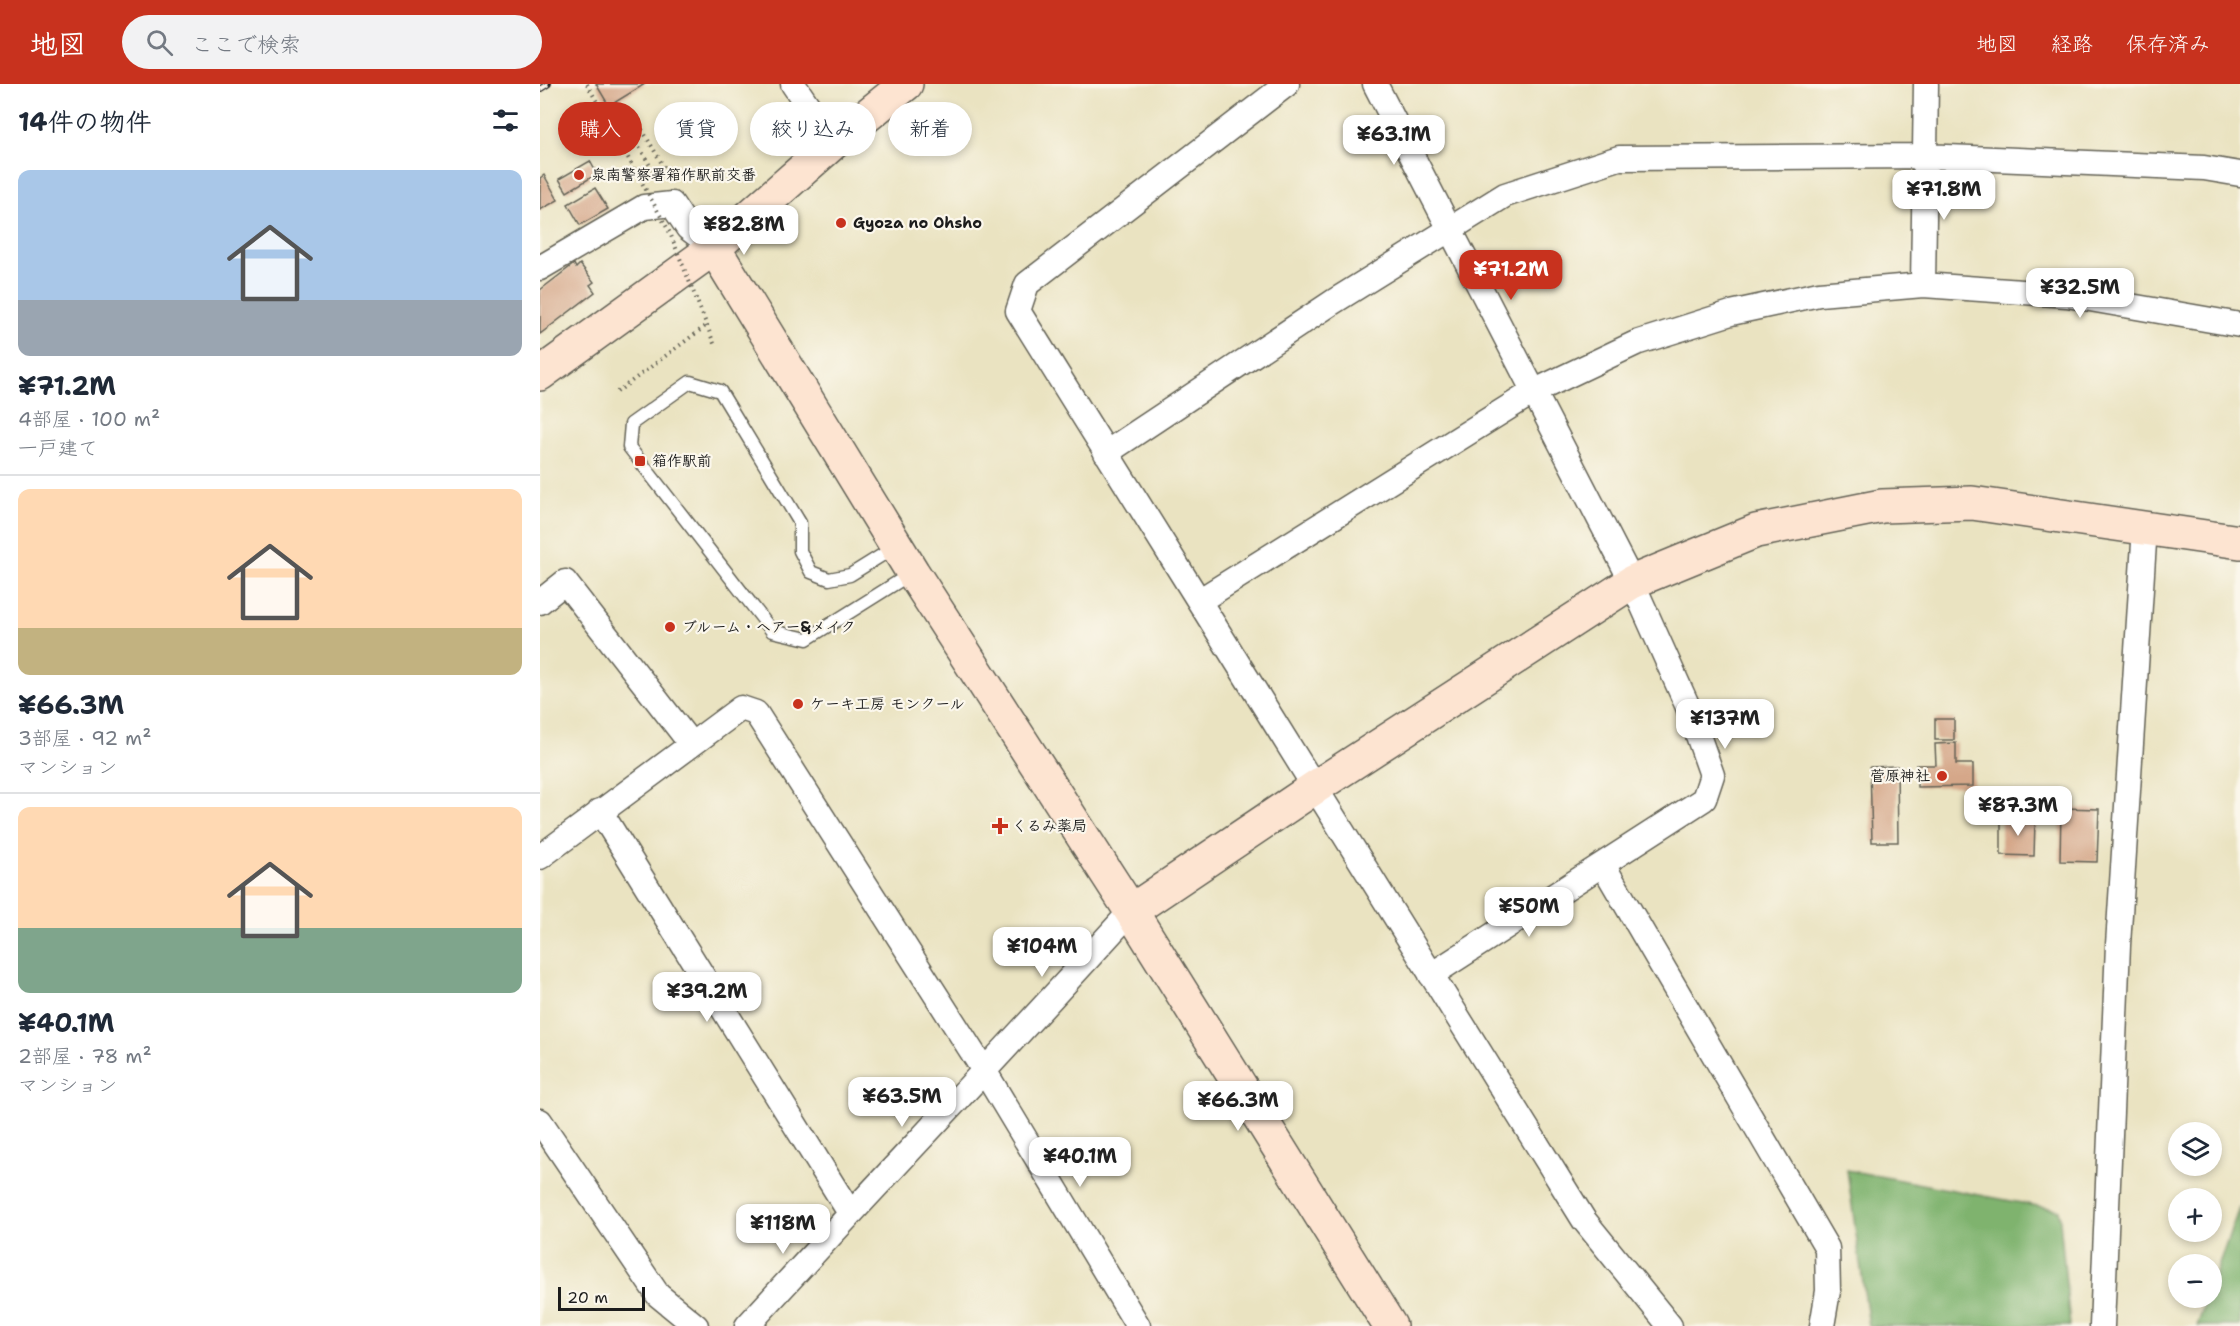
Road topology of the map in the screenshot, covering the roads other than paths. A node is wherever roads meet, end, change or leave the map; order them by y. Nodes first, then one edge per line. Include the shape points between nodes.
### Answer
1 (793, 84) edge
2 (906, 84) edge
3 (1287, 84) edge
4 (1375, 84) edge
5 (1926, 84) edge
6 (805, 102) edge
7 (876, 108) edge
8 (816, 156) edge
9 (1924, 156) junction
10 (2240, 174) edge
11 (1450, 229) junction
12 (714, 248) junction
13 (540, 268) edge
14 (1923, 285) junction
15 (2240, 325) edge
16 (540, 374) edge
17 (1533, 392) junction
18 (1106, 453) junction
19 (2145, 527) junction
20 (2240, 542) edge
21 (905, 559) junction
22 (1632, 582) junction
23 (1199, 601) junction
24 (540, 602) edge
25 (691, 744) junction
26 (1314, 788) junction
27 (600, 811) junction
28 (540, 857) edge
29 (1603, 865) junction
30 (1131, 911) junction
31 (1431, 975) junction
32 (985, 1072) junction
33 (540, 1121) edge
34 (850, 1213) junction
35 (696, 1326) edge
36 (747, 1326) edge
37 (1138, 1326) edge
38 (1390, 1326) edge
39 (1670, 1326) edge
40 (1822, 1326) edge
41 (2103, 1326) edge

1 - 6 street
2 - 7 street
3 - 18 street via 1027,284 1018,310
4 - 11 street
5 - 9 street
8 - 12 street
9 - 10 street via 2204,168
9 - 11 street via 1619,158 1504,195
9 - 14 street
11 - 17 street
11 - 18 street
12 - 13 street via 688,228 672,204 644,207
12 - 16 street
12 - 21 street
14 - 15 street via 2067,295
14 - 17 street via 1820,294 1731,313 1636,343
17 - 22 street
17 - 23 street
18 - 23 street
19 - 20 street
19 - 22 street via 1972,504 1882,506 1756,531
19 - 41 street via 2118,945
21 - 21 lane via 807,639 772,631 629,447 631,424 690,382 720,391 800,523 800,552 811,572 828,579
21 - 30 street
22 - 26 street
22 - 29 street via 1688,707 1712,775 1704,799
23 - 26 street
24 - 25 street via 565,582
25 - 27 street
25 - 32 street via 741,708 756,713
26 - 30 street
26 - 31 street
27 - 28 street
27 - 34 street
29 - 31 street
29 - 40 street via 1827,1248 1828,1291
30 - 32 street
30 - 38 street
31 - 39 street via 1584,1220
32 - 34 street
32 - 37 street
33 - 35 street via 658,1295
34 - 36 street

